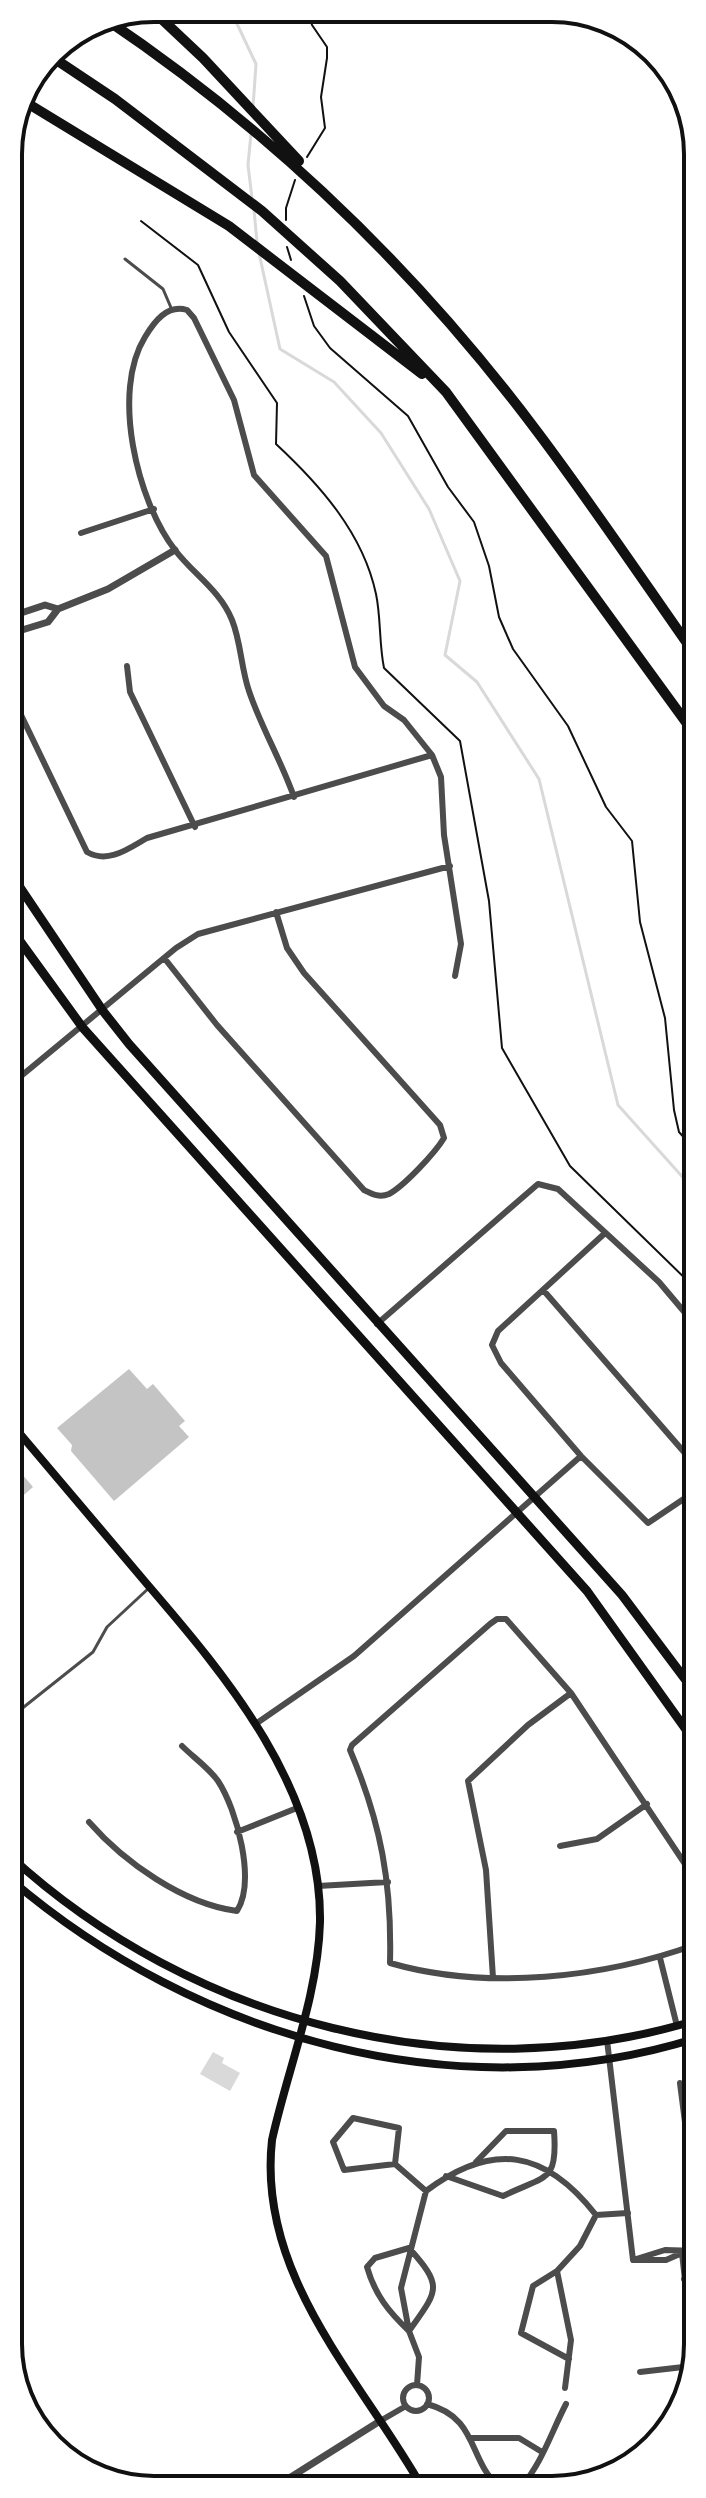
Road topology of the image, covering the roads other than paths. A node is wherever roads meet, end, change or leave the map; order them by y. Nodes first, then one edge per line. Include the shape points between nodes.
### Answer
1 (165, 22) edge
2 (118, 28) edge
3 (60, 63) edge
4 (31, 106) edge
5 (352, 218) junction
6 (125, 259) dead end
7 (176, 309) junction
8 (446, 392) junction
9 (154, 509) junction
10 (81, 533) dead end
11 (175, 550) junction
12 (58, 609) junction
13 (22, 613) edge
14 (22, 630) edge
15 (684, 639) edge
16 (127, 666) dead end
17 (22, 717) edge
18 (684, 719) edge
19 (432, 755) junction
20 (294, 797) junction
21 (195, 827) junction
22 (450, 866) junction
23 (22, 890) edge
24 (276, 912) junction
25 (22, 944) edge
26 (165, 959) junction
27 (455, 976) dead end
28 (103, 1011) junction
29 (83, 1028) junction
30 (22, 1076) edge
31 (604, 1234) junction
32 (544, 1291) junction
33 (684, 1312) edge
34 (377, 1324) junction
35 (22, 1436) edge
36 (684, 1452) edge
37 (581, 1456) junction
38 (535, 1498) junction
39 (684, 1499) edge
40 (516, 1515) junction
41 (150, 1587) junction
42 (684, 1678) edge
43 (571, 1693) junction
44 (22, 1708) edge
45 (257, 1723) junction
46 (684, 1727) edge
47 (182, 1746) dead end
48 (647, 1804) junction
49 (297, 1808) junction
50 (89, 1822) dead end
51 (237, 1832) junction
52 (560, 1846) dead end
53 (684, 1862) edge
54 (22, 1866) edge
55 (388, 1882) junction
56 (318, 1886) junction
57 (22, 1889) edge
58 (684, 1949) edge
59 (660, 1958) junction
60 (493, 1978) junction
61 (303, 2020) junction
62 (684, 2024) edge
63 (677, 2026) junction
64 (299, 2037) junction
65 (607, 2040) junction
66 (684, 2041) edge
67 (609, 2058) junction
68 (680, 2083) dead end
69 (684, 2111) edge
70 (476, 2162) junction
71 (395, 2164) junction
72 (552, 2172) junction
73 (446, 2176) junction
74 (426, 2191) junction
75 (628, 2213) junction
76 (596, 2215) junction
77 (409, 2248) junction
78 (682, 2253) joint
79 (557, 2271) junction
80 (684, 2279) edge
81 (409, 2331) junction
82 (569, 2359) junction
83 (682, 2366) edge
84 (640, 2372) dead end
85 (417, 2385) junction
86 (565, 2388) dead end
87 (427, 2404) junction
88 (566, 2404) dead end
89 (406, 2406) junction
90 (380, 2421) junction
91 (471, 2438) junction
92 (542, 2452) junction
93 (292, 2476) edge
94 (415, 2476) edge
95 (487, 2476) edge
96 (530, 2476) edge

1 - 5 highway
2 - 5 highway via 203,87
3 - 8 highway via 202,162 340,281
4 - 8 highway via 271,257
5 - 15 highway via 448,321 539,433
6 - 7 lane via 163,289
7 - 9 street via 153,324 143,340 127,400 137,462
7 - 19 street via 194,318 234,400 254,475 326,556 355,667
8 - 18 highway
9 - 10 street
9 - 11 street
11 - 12 street via 108,589
11 - 20 street via 232,619 250,695
12 - 13 street via 45,605
12 - 14 street via 48,622
16 - 21 street via 130,692
17 - 21 street via 87,852 113,856 147,838
19 - 20 street
19 - 22 street via 441,777
20 - 21 street
22 - 24 street
22 - 27 street via 461,944
23 - 28 main road
24 - 26 street via 198,934
24 - 26 street via 287,948 304,973 440,1125 444,1138 437,1151 389,1193 376,1196 364,1190
25 - 29 main road
26 - 28 street
28 - 29 street
28 - 34 main road
29 - 30 street
29 - 40 main road
31 - 32 street
31 - 33 street
31 - 34 street via 558,1189 538,1184
32 - 36 street
32 - 37 street via 498,1331 492,1345 501,1363
34 - 38 main road
35 - 41 main road
37 - 38 street
37 - 39 street via 648,1523
38 - 40 street
38 - 42 main road via 622,1595
40 - 45 street via 354,1656
40 - 46 main road via 587,1591
41 - 44 lane via 107,1627 93,1652
41 - 45 main road via 204,1649
43 - 48 street
43 - 55 street via 506,1619 497,1619 356,1740 350,1750 382,1840
43 - 60 street via 468,1781 486,1870
45 - 49 main road
47 - 51 street via 218,1781
48 - 52 street via 597,1839
48 - 53 street
49 - 51 street
49 - 56 main road
50 - 51 street via 169,1886 214,1908 237,1911 246,1897 247,1874
54 - 61 main road via 152,1960 229,1996
55 - 56 street
55 - 60 street via 390,1963
56 - 61 main road via 316,1969
57 - 64 main road via 144,1975 223,2012
58 - 59 street
59 - 60 street via 579,1973
59 - 63 street
61 - 64 main road
61 - 65 main road via 403,2043 484,2049 540,2049
62 - 63 main road
63 - 65 main road
64 - 67 main road via 401,2060 483,2066
64 - 90 main road via 269,2167 283,2252 299,2294
65 - 67 street
66 - 67 main road
67 - 75 street
68 - 69 street
70 - 72 street via 525,2160
70 - 72 street via 506,2131 554,2131 557,2162
70 - 73 street
71 - 71 street via 344,2170 333,2142 353,2118 399,2128
71 - 74 street
72 - 73 street via 503,2196
72 - 76 street via 576,2189
73 - 74 street
74 - 77 street
75 - 76 street
75 - 78 street via 633,2260 658,2261
76 - 79 street via 580,2246
77 - 81 street via 401,2288
77 - 81 street via 433,2275 435,2285
77 - 81 street via 375,2258 367,2267 387,2310
78 - 80 street
79 - 82 street via 571,2340
79 - 82 street via 533,2286 521,2333
81 - 85 street via 419,2357
82 - 86 street
83 - 84 street
85 - 87 street via 426,2390
85 - 89 street via 405,2392
87 - 89 street via 419,2410
87 - 91 street via 460,2420
88 - 92 street
89 - 90 street
90 - 93 street
90 - 94 main road
91 - 92 street via 519,2438
91 - 95 street
92 - 96 street

